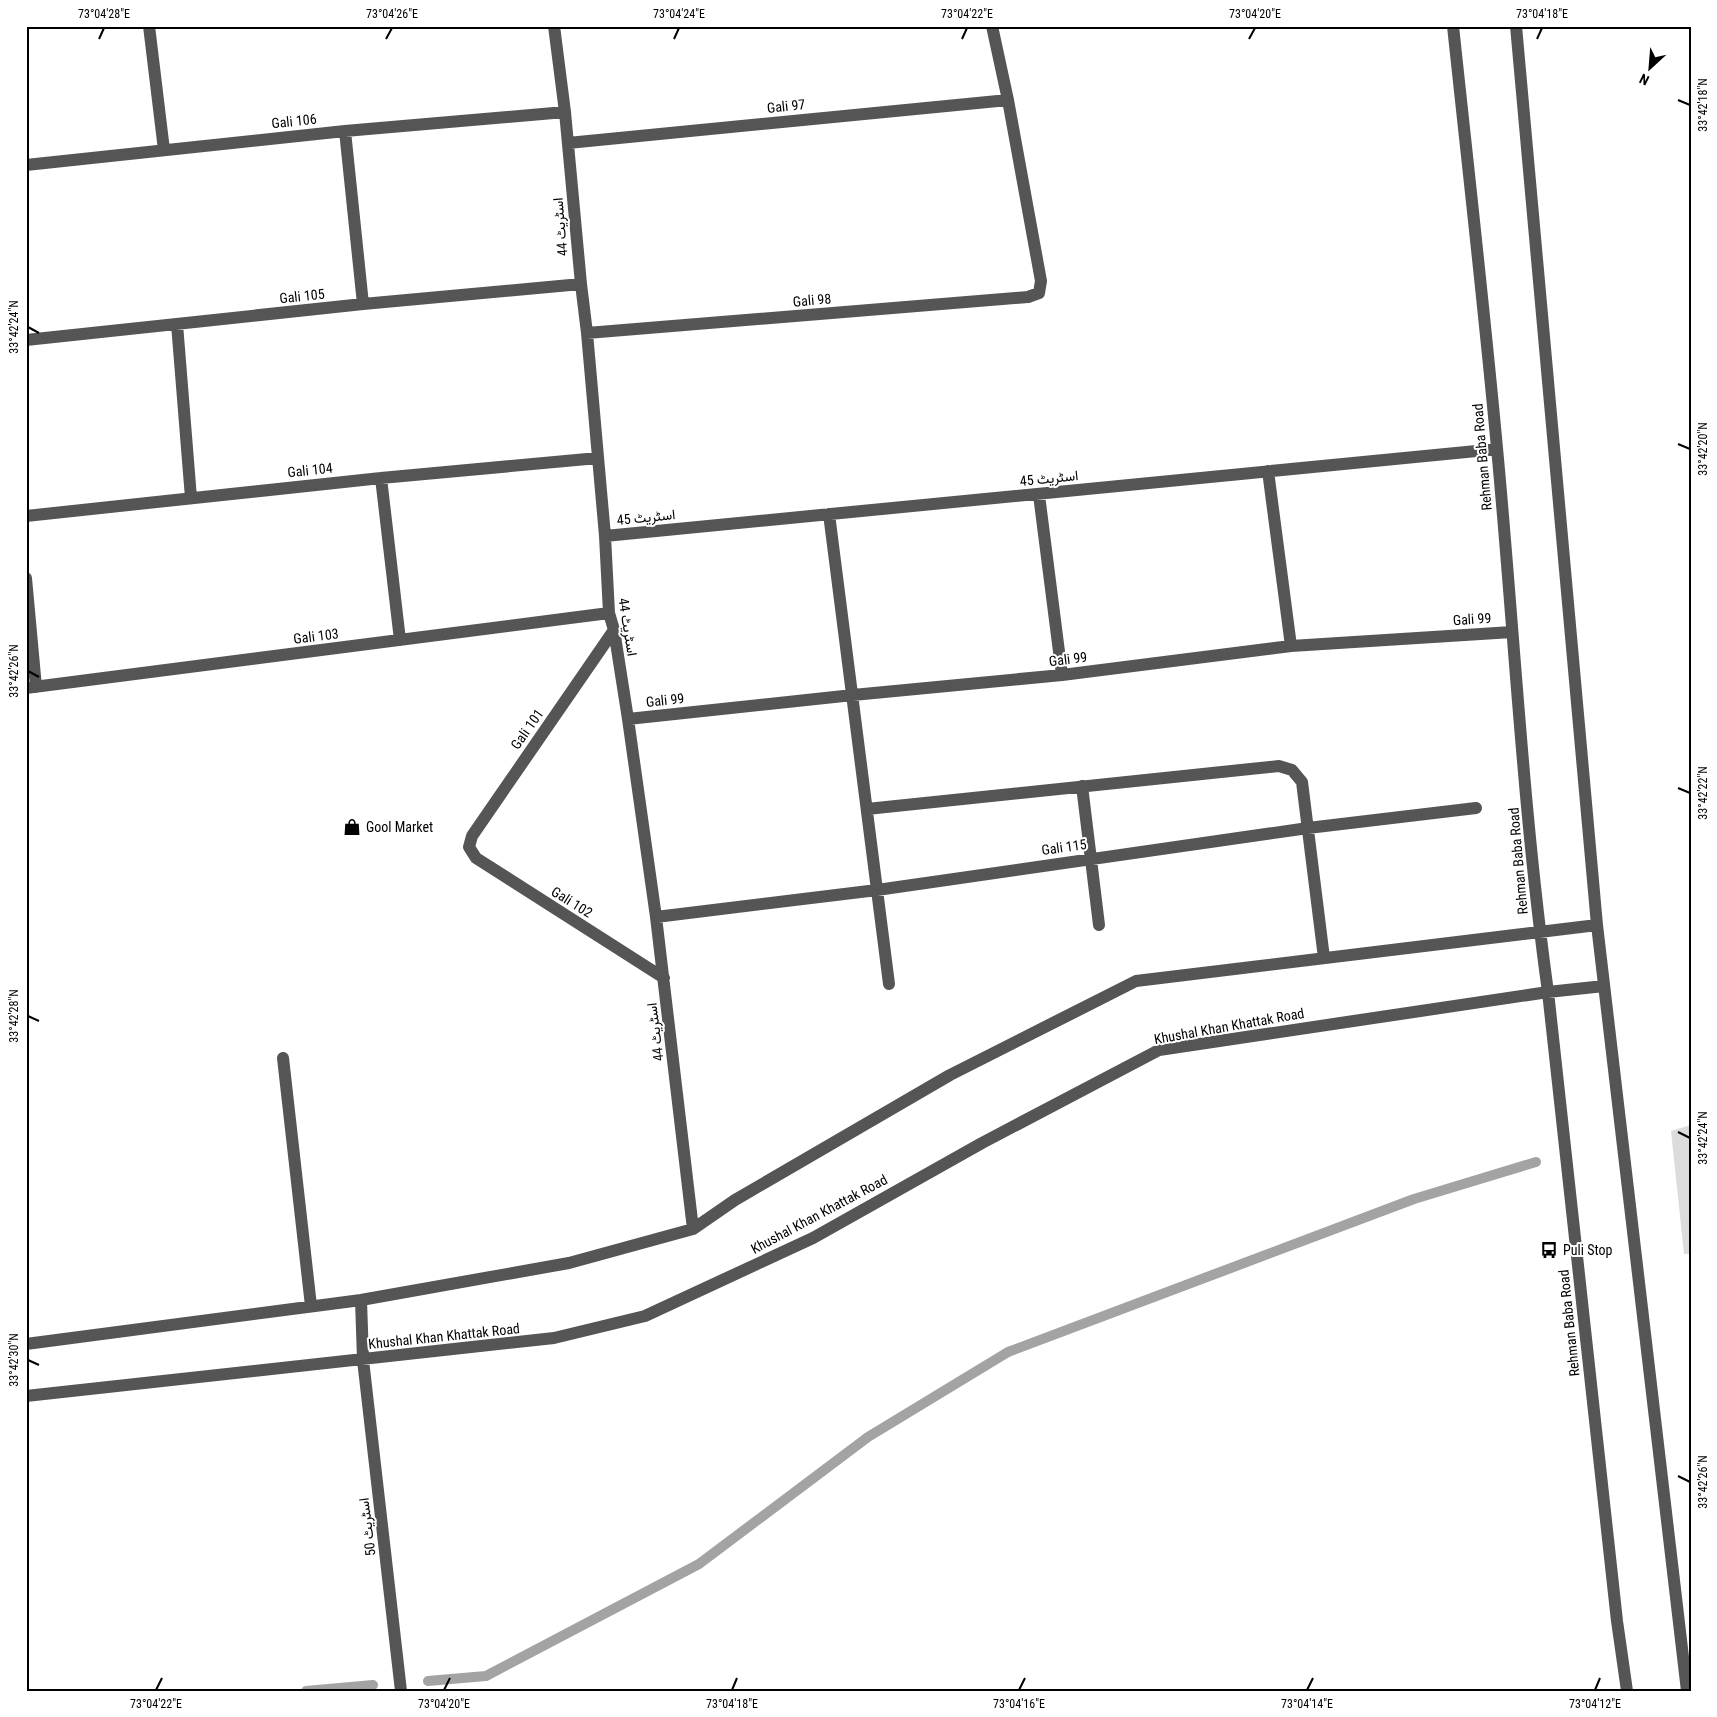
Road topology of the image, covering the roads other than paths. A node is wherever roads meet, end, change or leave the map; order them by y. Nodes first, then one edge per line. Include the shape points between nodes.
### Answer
1 (149, 26) edge
2 (554, 26) edge
3 (992, 26) edge
4 (1453, 26) edge
5 (1516, 26) edge
6 (1008, 100) junction
7 (565, 112) junction
8 (345, 131) junction
9 (568, 143) junction
10 (164, 150) junction
11 (26, 165) edge
12 (580, 284) junction
13 (363, 304) junction
14 (177, 324) junction
15 (587, 333) junction
16 (26, 340) edge
17 (1497, 448) junction
18 (598, 458) junction
19 (1268, 471) junction
20 (381, 478) junction
21 (1039, 495) junction
22 (191, 498) junction
23 (829, 514) junction
24 (26, 516) edge
25 (605, 536) junction
26 (26, 578) edge
27 (609, 614) junction
28 (614, 630) junction
29 (1512, 632) junction
30 (400, 640) junction
31 (1291, 646) junction
32 (1062, 675) junction
33 (31, 688) edge
34 (853, 694) junction
35 (628, 719) junction
36 (1082, 786) junction
37 (1476, 808) dead end
38 (867, 809) junction
39 (1308, 828) junction
40 (469, 847) joint
41 (1090, 858) junction
42 (877, 890) junction
43 (656, 917) junction
44 (1099, 925) dead end
45 (1597, 925) junction
46 (1539, 932) junction
47 (1324, 958) junction
48 (664, 978) junction
49 (889, 984) dead end
50 (1604, 986) junction
51 (1548, 992) junction
52 (283, 1058) dead end
53 (693, 1229) junction
54 (361, 1300) junction
55 (311, 1306) junction
56 (26, 1344) edge
57 (363, 1360) junction
58 (26, 1396) edge
59 (401, 1691) edge
60 (1627, 1691) edge
61 (1688, 1691) edge

1 - 10 street
2 - 7 street, اسٹریٹ 44
3 - 6 street
4 - 17 street, Rehman Baba Road
5 - 45 street
6 - 9 street, Gali 97
6 - 15 street, Gali 98 via 1040,281 1039,293 1028,297
7 - 8 street, Gali 106
7 - 9 street, اسٹریٹ 44
8 - 10 street, Gali 106
8 - 13 street
9 - 12 street, اسٹریٹ 44
10 - 11 street, Gali 106
12 - 13 street, Gali 105
12 - 15 street, اسٹریٹ 44
13 - 14 street, Gali 105
14 - 16 street, Gali 105
14 - 22 street
15 - 18 street, اسٹریٹ 44
17 - 19 street, اسٹریٹ 45
17 - 29 street, Rehman Baba Road
18 - 20 street, Gali 104
18 - 25 street, اسٹریٹ 44
19 - 21 street, اسٹریٹ 45
19 - 31 street
20 - 22 street, Gali 104
20 - 30 street
21 - 23 street, اسٹریٹ 45
21 - 32 street
22 - 24 street, Gali 104
23 - 25 street, اسٹریٹ 45
23 - 34 street
25 - 27 street, اسٹریٹ 44
26 - 33 street
27 - 28 street, اسٹریٹ 44
27 - 30 street, Gali 103
28 - 35 street, اسٹریٹ 44
28 - 40 street, Gali 101 via 472,836
29 - 31 street, Gali 99
29 - 46 street, Rehman Baba Road
30 - 33 street, Gali 103
31 - 32 street, Gali 99
32 - 34 street, Gali 99
34 - 35 street, Gali 99
34 - 38 street
35 - 43 street, اسٹریٹ 44
36 - 38 street
36 - 39 street via 1279,766 1292,770 1302,782
36 - 41 street
37 - 39 street, Gali 115
38 - 42 street
39 - 41 street, Gali 115
39 - 47 street
40 - 48 street, Gali 102 via 476,858
41 - 42 street, Gali 115
41 - 44 street
42 - 43 street, Gali 115
42 - 49 street
43 - 48 street, اسٹریٹ 44
45 - 46 street
45 - 50 street
46 - 47 street
46 - 51 street, Rehman Baba Road
47 - 53 street via 1136,981 950,1075 735,1200
48 - 53 street, اسٹریٹ 44
50 - 51 street, Khushal Khan Khattak Road
50 - 61 street
51 - 57 street, Khushal Khan Khattak Road via 1159,1050 982,1143 813,1238 644,1316 554,1338
51 - 60 street, Rehman Baba Road
52 - 55 street
53 - 54 street via 569,1263
54 - 55 street
54 - 57 street, اسٹریٹ 50
55 - 56 street
57 - 58 street, Khushal Khan Khattak Road
57 - 59 street, اسٹریٹ 50

